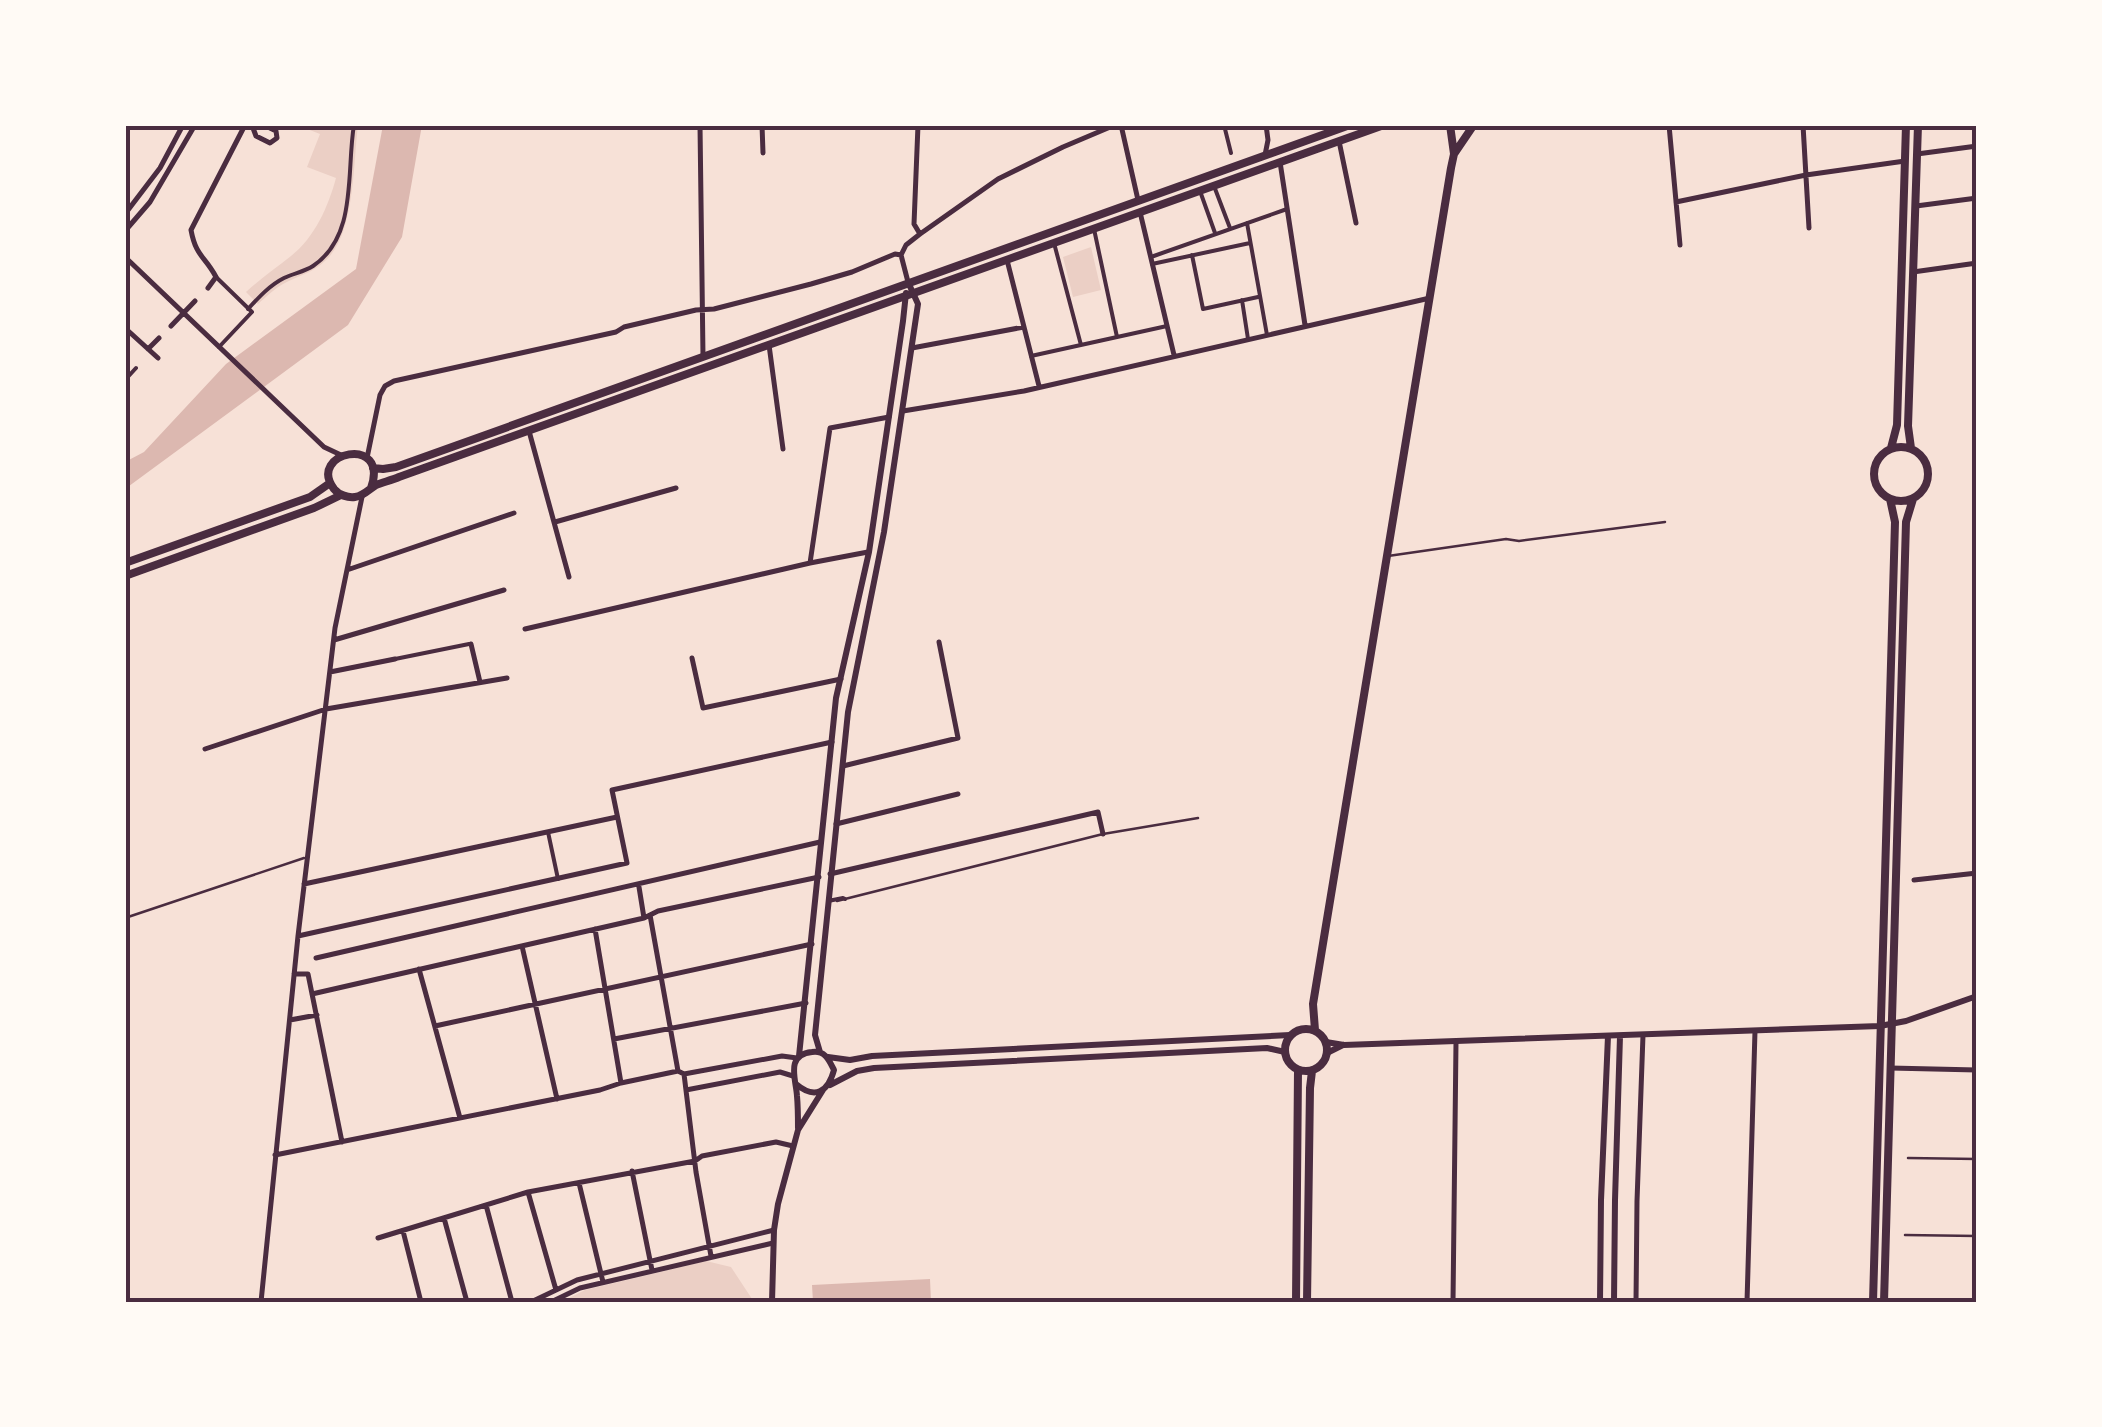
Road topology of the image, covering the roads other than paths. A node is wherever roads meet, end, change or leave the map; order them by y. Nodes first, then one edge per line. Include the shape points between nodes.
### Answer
1 (183, 125) edge
2 (195, 125) edge
3 (354, 125) edge
4 (700, 125) edge
5 (762, 125) edge
6 (918, 125) edge
7 (1118, 125) edge
8 (1224, 125) edge
9 (1266, 125) edge
10 (1350, 125) edge
11 (1384, 125) edge
12 (1450, 125) edge
13 (1460, 125) edge
14 (1670, 125) edge
15 (1803, 125) edge
16 (1906, 125) edge
17 (1918, 125) edge
18 (253, 126) edge
19 (1474, 126) edge
20 (1268, 140) junction
21 (1339, 141) junction
22 (1977, 146) edge
23 (1278, 150) junction
24 (763, 153) dead end
25 (1231, 153) dead end
26 (1454, 154) junction
27 (1917, 154) junction
28 (1265, 155) junction
29 (1904, 161) junction
30 (1280, 162) junction
31 (1806, 176) junction
32 (1214, 186) junction
33 (1200, 191) junction
34 (1977, 198) edge
35 (1138, 200) junction
36 (1676, 202) junction
37 (1916, 206) junction
38 (1287, 209) junction
39 (1140, 212) junction
40 (125, 214) edge
41 (1247, 223) junction
42 (1356, 223) dead end
43 (1809, 228) dead end
44 (1094, 229) junction
45 (1230, 229) junction
46 (125, 231) edge
47 (920, 234) junction
48 (1216, 234) junction
49 (1054, 243) junction
50 (1250, 243) junction
51 (1680, 246) dead end
52 (901, 254) junction
53 (1192, 256) junction
54 (125, 257) edge
55 (1007, 260) junction
56 (1152, 260) junction
57 (1977, 264) edge
58 (1913, 272) junction
59 (216, 277) junction
60 (908, 282) junction
61 (208, 288) dead end
62 (909, 295) junction
63 (1260, 297) junction
64 (1430, 298) junction
65 (1242, 300) junction
66 (196, 301) dead end
67 (250, 310) junction
68 (702, 310) junction
69 (183, 313) junction
70 (1305, 325) junction
71 (171, 326) dead end
72 (1167, 326) junction
73 (1024, 327) junction
74 (125, 328) edge
75 (1266, 335) junction
76 (1118, 337) junction
77 (159, 338) dead end
78 (1248, 339) junction
79 (1081, 345) junction
80 (769, 346) junction
81 (219, 347) junction
82 (912, 348) junction
83 (702, 356) junction
84 (1031, 356) junction
85 (1174, 356) junction
86 (136, 368) dead end
87 (125, 380) edge
88 (1039, 386) junction
89 (903, 411) junction
90 (889, 417) junction
91 (529, 431) junction
92 (324, 448) junction
93 (1891, 448) junction
94 (1912, 448) junction
95 (784, 449) dead end
96 (342, 455) junction
97 (367, 458) junction
98 (332, 465) junction
99 (373, 468) junction
100 (330, 483) junction
101 (371, 488) junction
102 (676, 488) dead end
103 (341, 495) junction
104 (358, 499) junction
105 (1890, 499) junction
106 (1913, 499) junction
107 (514, 513) dead end
108 (555, 522) junction
109 (1665, 522) dead end
110 (868, 552) junction
111 (1386, 556) junction
112 (810, 562) junction
113 (125, 563) edge
114 (346, 570) junction
115 (125, 576) edge
116 (569, 577) dead end
117 (504, 590) dead end
118 (525, 629) dead end
119 (334, 640) junction
120 (939, 642) dead end
121 (471, 644) joint
122 (692, 658) dead end
123 (395, 659) joint
124 (330, 672) junction
125 (507, 678) dead end
126 (841, 679) junction
127 (854, 680) junction
128 (480, 682) junction
129 (836, 698) junction
130 (850, 700) junction
131 (326, 708) junction
132 (832, 742) junction
133 (205, 749) dead end
134 (842, 766) junction
135 (830, 768) junction
136 (958, 794) dead end
137 (617, 817) junction
138 (1198, 818) dead end
139 (836, 824) junction
140 (824, 825) junction
141 (548, 832) junction
142 (1103, 834) junction
143 (822, 842) junction
144 (307, 856) junction
145 (1977, 873) edge
146 (830, 874) junction
147 (819, 877) junction
148 (558, 879) junction
149 (1914, 880) dead end
150 (304, 884) junction
151 (639, 887) dead end
152 (845, 900) joint
153 (833, 901) junction
154 (647, 916) junction
155 (125, 918) edge
156 (596, 929) junction
157 (298, 936) junction
158 (812, 944) junction
159 (522, 946) junction
160 (824, 947) junction
161 (316, 958) dead end
162 (419, 969) junction
163 (294, 974) junction
164 (661, 976) junction
165 (604, 988) junction
166 (312, 994) junction
167 (1977, 996) edge
168 (806, 1003) junction
169 (536, 1004) junction
170 (1312, 1010) junction
171 (316, 1016) junction
172 (289, 1020) junction
173 (1892, 1024) junction
174 (435, 1026) junction
175 (1880, 1026) junction
176 (671, 1028) junction
177 (1302, 1029) junction
178 (1315, 1030) junction
179 (1755, 1031) junction
180 (1290, 1035) junction
181 (1643, 1035) junction
182 (1608, 1036) junction
183 (1620, 1036) junction
184 (614, 1039) junction
185 (1326, 1042) junction
186 (1456, 1042) junction
187 (1344, 1045) junction
188 (1284, 1052) junction
189 (1327, 1053) junction
190 (824, 1055) junction
191 (798, 1057) junction
192 (1890, 1068) junction
193 (1298, 1070) junction
194 (1977, 1070) edge
195 (1312, 1071) junction
196 (681, 1073) junction
197 (794, 1080) junction
198 (621, 1083) junction
199 (826, 1087) junction
200 (686, 1090) junction
201 (557, 1099) junction
202 (460, 1118) junction
203 (798, 1130) junction
204 (342, 1142) junction
205 (793, 1146) junction
206 (275, 1155) junction
207 (1908, 1158) dead end
208 (1977, 1159) edge
209 (695, 1161) junction
210 (632, 1171) junction
211 (578, 1182) junction
212 (528, 1192) junction
213 (486, 1204) junction
214 (444, 1218) junction
215 (774, 1230) junction
216 (403, 1231) junction
217 (1904, 1235) dead end
218 (1977, 1236) edge
219 (378, 1238) dead end
220 (773, 1243) junction
221 (710, 1246) junction
222 (711, 1256) junction
223 (650, 1261) junction
224 (652, 1270) junction
225 (600, 1274) junction
226 (602, 1282) junction
227 (556, 1290) junction
228 (555, 1300) edge
229 (261, 1302) edge
230 (421, 1302) edge
231 (467, 1302) edge
232 (512, 1302) edge
233 (531, 1302) edge
234 (770, 1302) edge
235 (1296, 1302) edge
236 (1307, 1302) edge
237 (1452, 1302) edge
238 (1600, 1302) edge
239 (1614, 1302) edge
240 (1636, 1302) edge
241 (1747, 1302) edge
242 (1872, 1302) edge
243 (1884, 1302) edge

1 - 40 street
2 - 46 street
3 - 67 street via 345,213 334,245 309,269 281,279
4 - 68 street
5 - 24 street
6 - 47 street via 914,224
7 - 35 street
7 - 47 street via 998,179
8 - 25 street
9 - 20 street
10 - 23 main road
11 - 21 main road
12 - 26 main road
13 - 19 main road
14 - 36 street
15 - 31 street
16 - 29 main road
17 - 27 main road
18 - 59 street via 190,230
19 - 26 main road
20 - 23 street
20 - 28 street
21 - 30 main road
21 - 42 street
22 - 27 street
23 - 28 main road
26 - 64 main road
27 - 37 main road
28 - 35 main road
29 - 31 street
29 - 93 main road
30 - 32 main road
30 - 38 street
31 - 36 street
31 - 43 street
32 - 33 main road
32 - 45 street
33 - 39 main road
33 - 48 street
34 - 37 street
35 - 60 main road
36 - 51 street
37 - 58 main road
38 - 41 street
38 - 70 street
39 - 44 main road
39 - 56 street
41 - 45 street
41 - 50 street
44 - 49 main road
44 - 76 street
45 - 48 street
47 - 52 street
48 - 56 street
49 - 55 main road
49 - 79 street
50 - 53 street
50 - 63 street
52 - 60 street
52 - 68 street
53 - 56 street
53 - 65 street via 1203,308
54 - 69 street
55 - 62 main road
55 - 73 street
56 - 72 street
57 - 58 street
58 - 94 main road
59 - 61 street
59 - 67 street
60 - 62 street
60 - 83 main road
62 - 80 main road
62 - 82 street via 918,304
62 - 90 street
63 - 65 street
63 - 75 street
64 - 70 street
64 - 111 main road
65 - 78 street
66 - 69 street
67 - 81 street
68 - 83 street
68 - 97 street via 394,380 380,394
69 - 71 street
69 - 81 street
70 - 75 street
72 - 76 street
72 - 85 street
73 - 82 street
73 - 84 street
74 - 77 street via 152,354
75 - 78 street
76 - 79 street
78 - 85 street
79 - 84 street
80 - 91 main road
80 - 95 street
81 - 92 street
82 - 89 street
83 - 99 main road via 396,466
84 - 88 street
85 - 88 street
86 - 87 street
88 - 89 street
89 - 90 street
89 - 127 street
90 - 110 street
90 - 112 street via 830,428
91 - 101 main road
91 - 108 street
92 - 96 street
92 - 98 street
93 - 94 main road
93 - 105 main road via 1874,476
94 - 106 main road via 1929,472
96 - 97 main road
96 - 98 main road
97 - 99 main road
98 - 100 main road
99 - 101 main road
100 - 103 main road
100 - 113 main road via 310,497
101 - 104 main road
102 - 108 street
103 - 104 main road
103 - 115 main road
104 - 114 street
105 - 106 main road
105 - 175 main road via 1895,522
106 - 173 main road via 1906,522
107 - 114 street
108 - 116 street
109 - 111 lane
110 - 112 street
110 - 126 street
111 - 170 main road
112 - 118 street
114 - 119 street
117 - 119 street
119 - 124 street
120 - 134 street via 958,738
121 - 123 street
121 - 128 street
122 - 126 street via 703,708
123 - 124 street
124 - 131 street
125 - 128 street
126 - 127 street
126 - 129 street
127 - 130 street
128 - 131 street
129 - 130 street
129 - 132 street
130 - 134 street
131 - 133 street
131 - 144 street
132 - 135 street
132 - 137 street via 612,790
134 - 135 street
134 - 139 street
135 - 140 street
136 - 139 street
137 - 141 street
137 - 148 street via 627,864
138 - 142 lane
139 - 140 street
139 - 146 street
140 - 143 street
141 - 148 street
141 - 150 street
142 - 146 street via 1098,812
142 - 152 lane
143 - 147 street
143 - 161 street
144 - 150 street
144 - 155 lane
145 - 149 street
146 - 147 street
146 - 153 street
147 - 154 street
147 - 158 street
148 - 157 street
150 - 157 street
151 - 154 street
152 - 153 street
153 - 160 street
154 - 156 street
154 - 164 street
156 - 159 street
156 - 165 street
157 - 163 street
158 - 160 street
158 - 164 street
158 - 168 street
159 - 162 street
159 - 169 street
160 - 190 street via 815,1036
162 - 166 street
162 - 174 street
163 - 166 street via 308,974
163 - 172 street
164 - 165 street
164 - 176 street
165 - 169 street
165 - 184 street
166 - 171 street
167 - 173 street
168 - 176 street
168 - 191 street
169 - 174 street
169 - 201 street
170 - 177 main road
170 - 178 main road
171 - 172 street
171 - 204 street
172 - 206 street
173 - 175 street
173 - 192 main road
174 - 202 street
175 - 179 street
175 - 242 main road
176 - 184 street
176 - 196 street
177 - 178 main road
177 - 180 main road
178 - 185 main road
179 - 181 street
179 - 241 street
180 - 188 main road
180 - 190 street via 850,1060
181 - 183 street
181 - 240 street
182 - 183 street
182 - 186 street
182 - 238 street
183 - 239 street
184 - 198 street
185 - 187 street
185 - 189 main road
186 - 187 street
186 - 237 street
187 - 189 street
188 - 193 main road
188 - 199 street via 874,1068
189 - 195 main road
190 - 191 street
190 - 199 street via 834,1070
191 - 196 street
191 - 197 street
192 - 194 street
192 - 243 main road
193 - 195 main road
193 - 235 main road
195 - 236 main road
196 - 198 street
196 - 200 street
197 - 199 street via 814,1093
197 - 200 street via 780,1072
197 - 203 street
198 - 201 street
199 - 203 street
200 - 209 street
201 - 202 street
202 - 204 street
203 - 205 street
204 - 206 street
205 - 209 street via 776,1142
205 - 215 street
206 - 229 street
207 - 208 lane
209 - 210 street
209 - 221 street
210 - 211 street
210 - 223 street
211 - 212 street
211 - 225 street
212 - 213 street
212 - 227 street
213 - 214 street
213 - 232 street
214 - 216 street
214 - 231 street
215 - 220 street
215 - 221 street
216 - 219 street
216 - 230 street
217 - 218 lane
220 - 222 street
220 - 234 street
221 - 222 street
221 - 223 street
222 - 224 street
223 - 224 street
223 - 225 street
224 - 226 street
225 - 226 street
225 - 227 street
226 - 228 street
227 - 228 street
227 - 233 street

